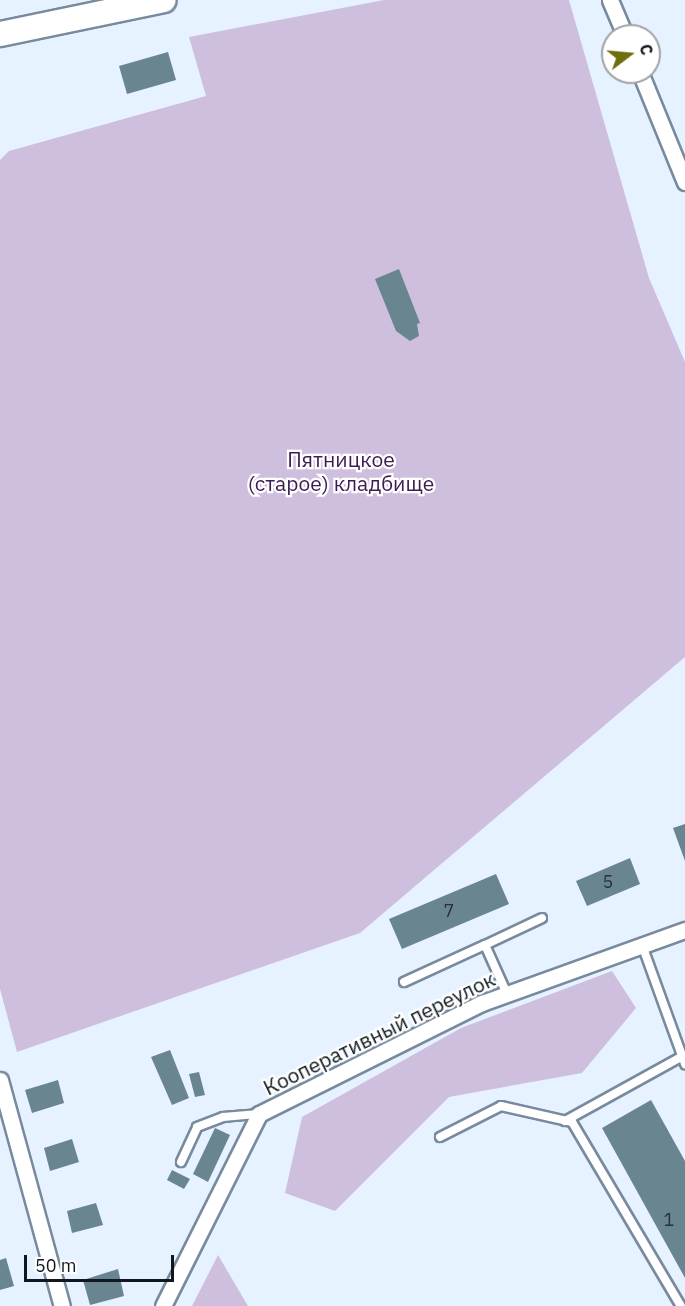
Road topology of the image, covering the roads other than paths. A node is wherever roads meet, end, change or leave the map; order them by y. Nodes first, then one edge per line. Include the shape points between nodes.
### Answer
1 (164, 0) edge
2 (610, 0) edge
3 (620, 24) edge
4 (0, 34) edge
5 (645, 84) edge
6 (685, 182) edge
7 (543, 918) dead end
8 (685, 930) edge
9 (485, 945) junction
10 (642, 945) junction
11 (404, 982) dead end
12 (507, 994) junction
13 (683, 1060) edge
14 (0, 1080) edge
15 (258, 1114) junction
16 (565, 1120) junction
17 (440, 1137) dead end
18 (181, 1162) dead end
19 (62, 1306) edge
20 (163, 1306) edge
21 (681, 1306) edge

1 - 4 main road
2 - 3 street
5 - 6 street
7 - 9 lane
8 - 10 street, Кооперативный переулок
9 - 11 lane
9 - 12 lane
10 - 12 street, Кооперативный переулок
10 - 13 lane
12 - 15 street, Кооперативный переулок
13 - 16 lane
14 - 19 street
15 - 18 lane via 223,1117 197,1127
15 - 20 street, Кооперативный переулок
16 - 17 lane via 501,1106
16 - 21 lane via 572,1122

